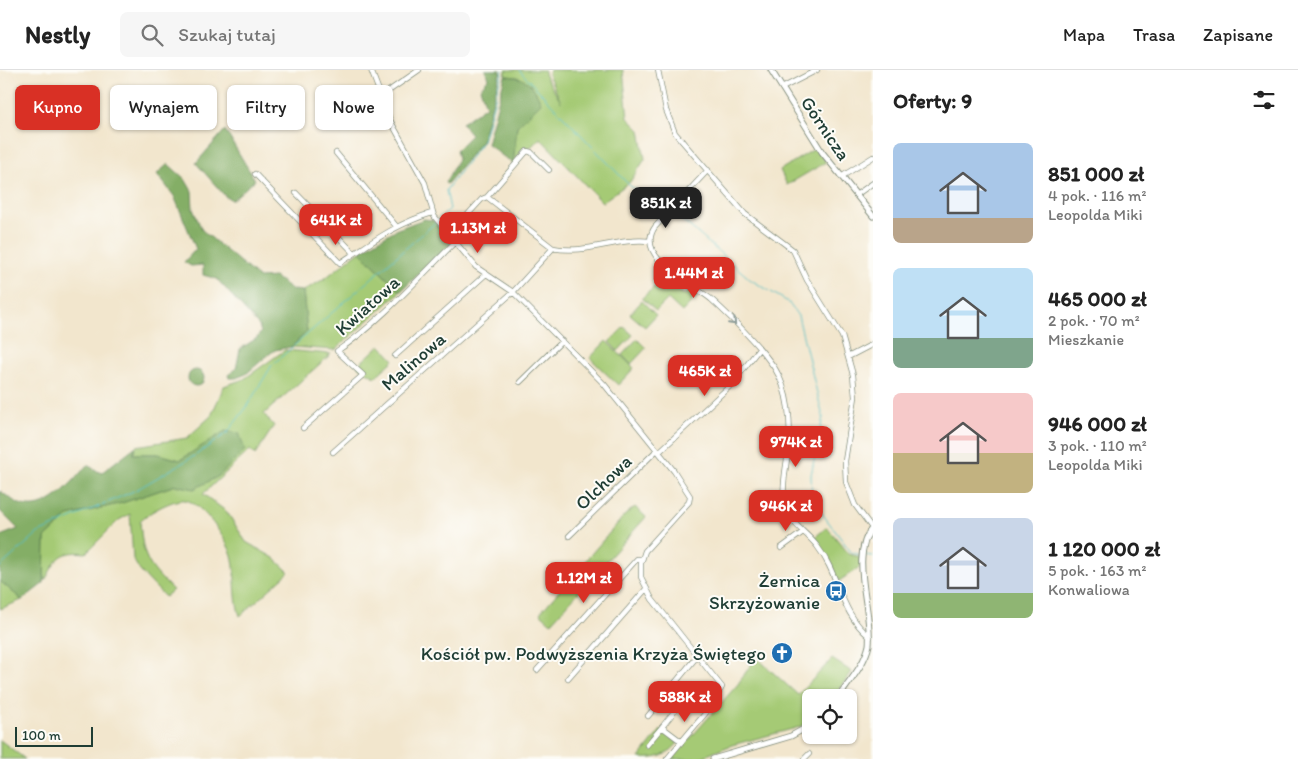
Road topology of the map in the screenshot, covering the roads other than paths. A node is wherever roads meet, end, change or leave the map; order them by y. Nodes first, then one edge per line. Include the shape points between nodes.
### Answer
1 (372, 70) edge
2 (419, 70) edge
3 (658, 70) edge
4 (770, 70) edge
5 (816, 70) edge
6 (376, 85) edge
7 (393, 88) edge
8 (782, 88) junction
9 (393, 122) edge
10 (336, 153) dead end
11 (873, 157) edge
12 (549, 170) dead end
13 (708, 170) junction
14 (255, 174) dead end
15 (841, 176) junction
16 (873, 183) edge
17 (296, 193) dead end
18 (856, 195) junction
19 (487, 197) junction
20 (432, 213) junction
21 (873, 216) edge
22 (396, 226) junction
23 (450, 234) junction
24 (456, 241) junction
25 (650, 241) junction
26 (553, 248) junction
27 (354, 252) junction
28 (486, 274) junction
29 (513, 292) junction
30 (562, 341) junction
31 (873, 344) edge
32 (759, 349) junction
33 (395, 356) dead end
34 (848, 357) junction
35 (520, 382) dead end
36 (303, 428) dead end
37 (658, 451) junction
38 (334, 452) dead end
39 (871, 529) edge
40 (803, 532) junction
41 (569, 536) dead end
42 (873, 538) edge
43 (781, 548) dead end
44 (642, 559) junction
45 (646, 589) junction
46 (870, 638) junction
47 (870, 652) edge
48 (698, 655) junction
49 (537, 670) dead end
50 (568, 678) dead end
51 (844, 689) edge
52 (677, 708) dead end
53 (648, 716) dead end
54 (662, 726) junction
55 (802, 730) edge
56 (682, 742) junction
57 (646, 745) dead end
58 (809, 754) dead end
59 (667, 759) edge
60 (713, 759) edge
61 (804, 759) edge

1 - 6 street, Olchowa
2 - 7 street
3 - 13 street via 672,130
4 - 8 street, Górnicza
5 - 8 street
8 - 15 street, Górnicza
9 - 20 street, Olchowa via 425,183
10 - 22 street
11 - 15 street, Górnicza
12 - 19 street via 527,151
13 - 25 street via 652,231
13 - 34 street via 745,214 793,250 807,280 839,330
14 - 27 street via 340,263
15 - 18 street, Górnicza
16 - 18 street
17 - 27 street
18 - 21 street, Górnicza
19 - 23 street
19 - 26 street
20 - 22 street
20 - 23 street, Olchowa
22 - 27 street
23 - 24 street, Olchowa
24 - 28 street, Olchowa via 476,267
24 - 36 street, Kwiatowa via 397,299 337,351 363,375
25 - 26 street via 570,250
25 -> 32 street via 669,272 712,300
26 - 29 street, Malinowa
28 - 29 street, Olchowa
28 - 33 street
29 - 30 street, Olchowa
29 - 38 street, Malinowa
30 - 35 street
30 - 37 street, Olchowa via 604,384
31 - 34 street
32 - 37 street via 732,384
32 - 40 street via 777,372 786,398 790,434 784,501 788,516
34 - 39 street via 855,400 845,475 853,500
37 - 41 street, Olchowa
37 - 44 street, Olchowa via 691,500 651,544
39 - 42 street
39 - 46 street via 863,552
40 - 43 street
40 - 46 street via 824,556 848,613
44 - 45 street via 641,577
44 - 49 street via 637,559
45 - 48 street
45 - 50 street
46 - 47 street
47 - 51 street
48 - 53 street
48 - 56 street via 722,687 716,700
52 - 54 street
54 - 56 street
54 - 57 street
55 - 60 street
56 - 59 street
58 - 61 street

